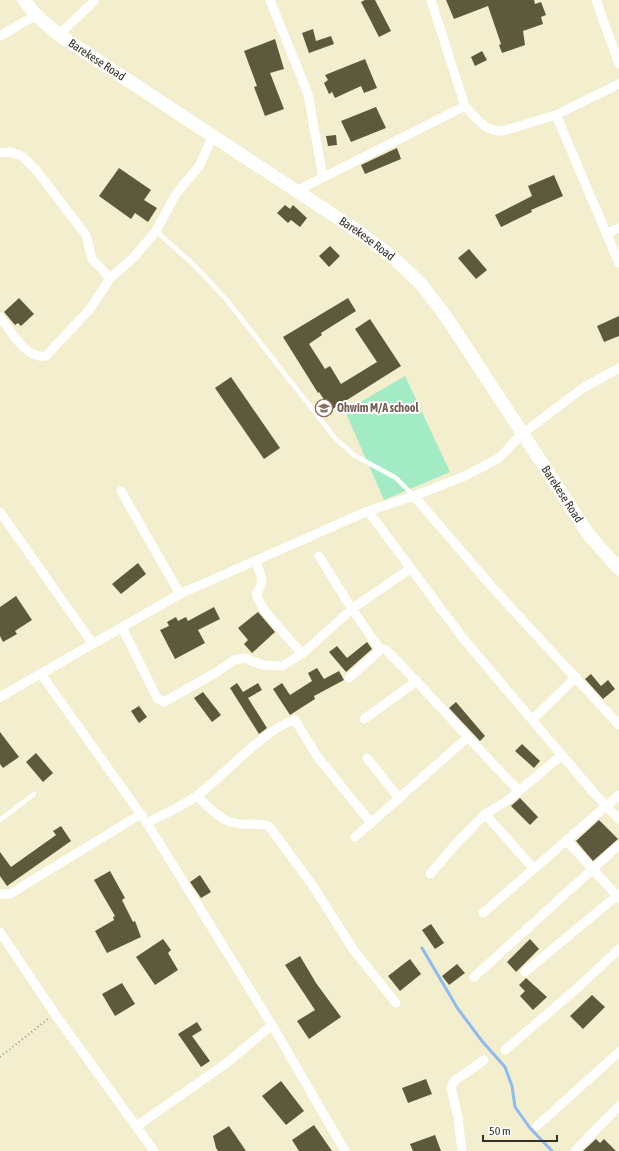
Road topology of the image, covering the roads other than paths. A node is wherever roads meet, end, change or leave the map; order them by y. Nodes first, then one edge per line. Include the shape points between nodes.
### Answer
1 (24, 0) edge
2 (95, 0) edge
3 (270, 0) edge
4 (431, 0) edge
5 (596, 0) edge
6 (36, 15) junction
7 (59, 35) junction
8 (0, 36) edge
9 (619, 64) edge
10 (619, 84) edge
11 (465, 106) junction
12 (556, 115) junction
13 (213, 136) junction
14 (0, 153) edge
15 (323, 177) junction
16 (298, 190) junction
17 (619, 228) edge
18 (156, 231) junction
19 (606, 234) junction
20 (619, 263) edge
21 (110, 278) junction
22 (0, 317) edge
23 (619, 368) edge
24 (522, 434) junction
25 (121, 491) dead end
26 (414, 496) junction
27 (368, 511) junction
28 (0, 512) edge
29 (319, 556) dead end
30 (255, 561) junction
31 (411, 568) junction
32 (619, 569) edge
33 (180, 594) junction
34 (352, 609) junction
35 (122, 627) junction
36 (93, 644) junction
37 (379, 648) junction
38 (302, 654) junction
39 (41, 674) junction
40 (576, 677) junction
41 (349, 678) dead end
42 (416, 680) junction
43 (0, 697) edge
44 (364, 719) dead end
45 (533, 719) junction
46 (619, 725) edge
47 (467, 738) junction
48 (562, 755) junction
49 (367, 758) dead end
50 (519, 791) junction
51 (34, 794) dead end
52 (619, 795) edge
53 (197, 796) junction
54 (399, 798) junction
55 (606, 806) junction
56 (141, 814) junction
57 (485, 814) junction
58 (619, 819) edge
59 (0, 820) edge
60 (147, 823) junction
61 (371, 823) junction
62 (355, 837) dead end
63 (567, 841) junction
64 (619, 845) edge
65 (534, 869) junction
66 (592, 870) junction
67 (430, 874) dead end
68 (0, 894) edge
69 (618, 896) edge
70 (483, 913) dead end
71 (0, 932) edge
72 (618, 953) edge
73 (526, 972) dead end
74 (474, 977) dead end
75 (396, 1003) dead end
76 (272, 1025) junction
77 (505, 1050) dead end
78 (619, 1052) edge
79 (484, 1060) dead end
80 (619, 1106) edge
81 (137, 1126) junction
82 (537, 1126) dead end
83 (154, 1151) edge
84 (346, 1151) edge
85 (462, 1151) edge
86 (575, 1151) edge

1 - 6 main road, Barekese Road
2 - 7 street
3 - 15 street via 308,94
4 - 11 street
5 - 9 street
6 - 7 main road, Barekese Road
6 - 8 street
7 - 13 main road, Barekese Road
10 - 12 street
11 - 12 street via 485,128 495,132 512,130
11 - 15 street
12 - 19 street
13 - 16 main road, Barekese Road
13 - 18 street via 199,166 176,194
14 - 21 street via 10,152 22,156 36,170 86,235 92,259
15 - 16 street
16 - 24 main road, Barekese Road via 396,260 421,284 468,349
17 - 19 street
18 - 21 street via 134,257
18 - 26 lane via 194,265 226,299 335,438 354,455 396,478
19 - 20 street
21 - 22 street via 90,309 46,356 40,357 29,352
23 - 24 street via 583,388
24 - 26 street via 498,458 466,476
24 - 32 main road, Barekese Road via 589,535
25 - 33 street
26 - 27 street
26 - 40 street
27 - 30 street
27 - 31 street
28 - 36 street
29 - 34 street
30 - 33 street
30 - 38 street via 263,580 263,585 256,594 263,609
31 - 34 street
31 - 45 street via 462,637
33 - 35 street
34 - 37 street
34 - 38 street
35 - 36 street
35 - 38 street via 157,698 164,702 234,660 245,658 262,665 282,666
36 - 39 street
37 - 41 street via 378,652
37 - 42 street via 386,650
39 - 43 street
39 - 56 street
40 - 45 street
40 - 46 street
42 - 44 street
42 - 47 street
45 - 48 street
47 - 50 street
47 - 54 street
48 - 50 street
48 - 55 street
49 - 54 street
50 - 57 street
51 - 59 lane
52 - 55 street
53 - 60 street
53 - 61 street via 269,735 295,720 317,756
53 - 75 street via 220,817 235,823 262,823 269,826 313,886 353,949
54 - 61 street
55 - 58 street
55 - 63 street
56 - 60 street
56 - 68 street via 10,894
57 - 65 street
57 - 67 street
60 - 76 street
61 - 62 street
63 - 65 street
63 - 66 street
64 - 66 street
65 - 70 street
66 - 69 street
66 - 74 street
69 - 73 street
71 - 81 street via 55,1014
72 - 77 street
76 - 81 street via 228,1062
76 - 84 street
78 - 82 street
79 - 85 street via 454,1082 450,1088 458,1117
80 - 86 street
81 - 83 street

